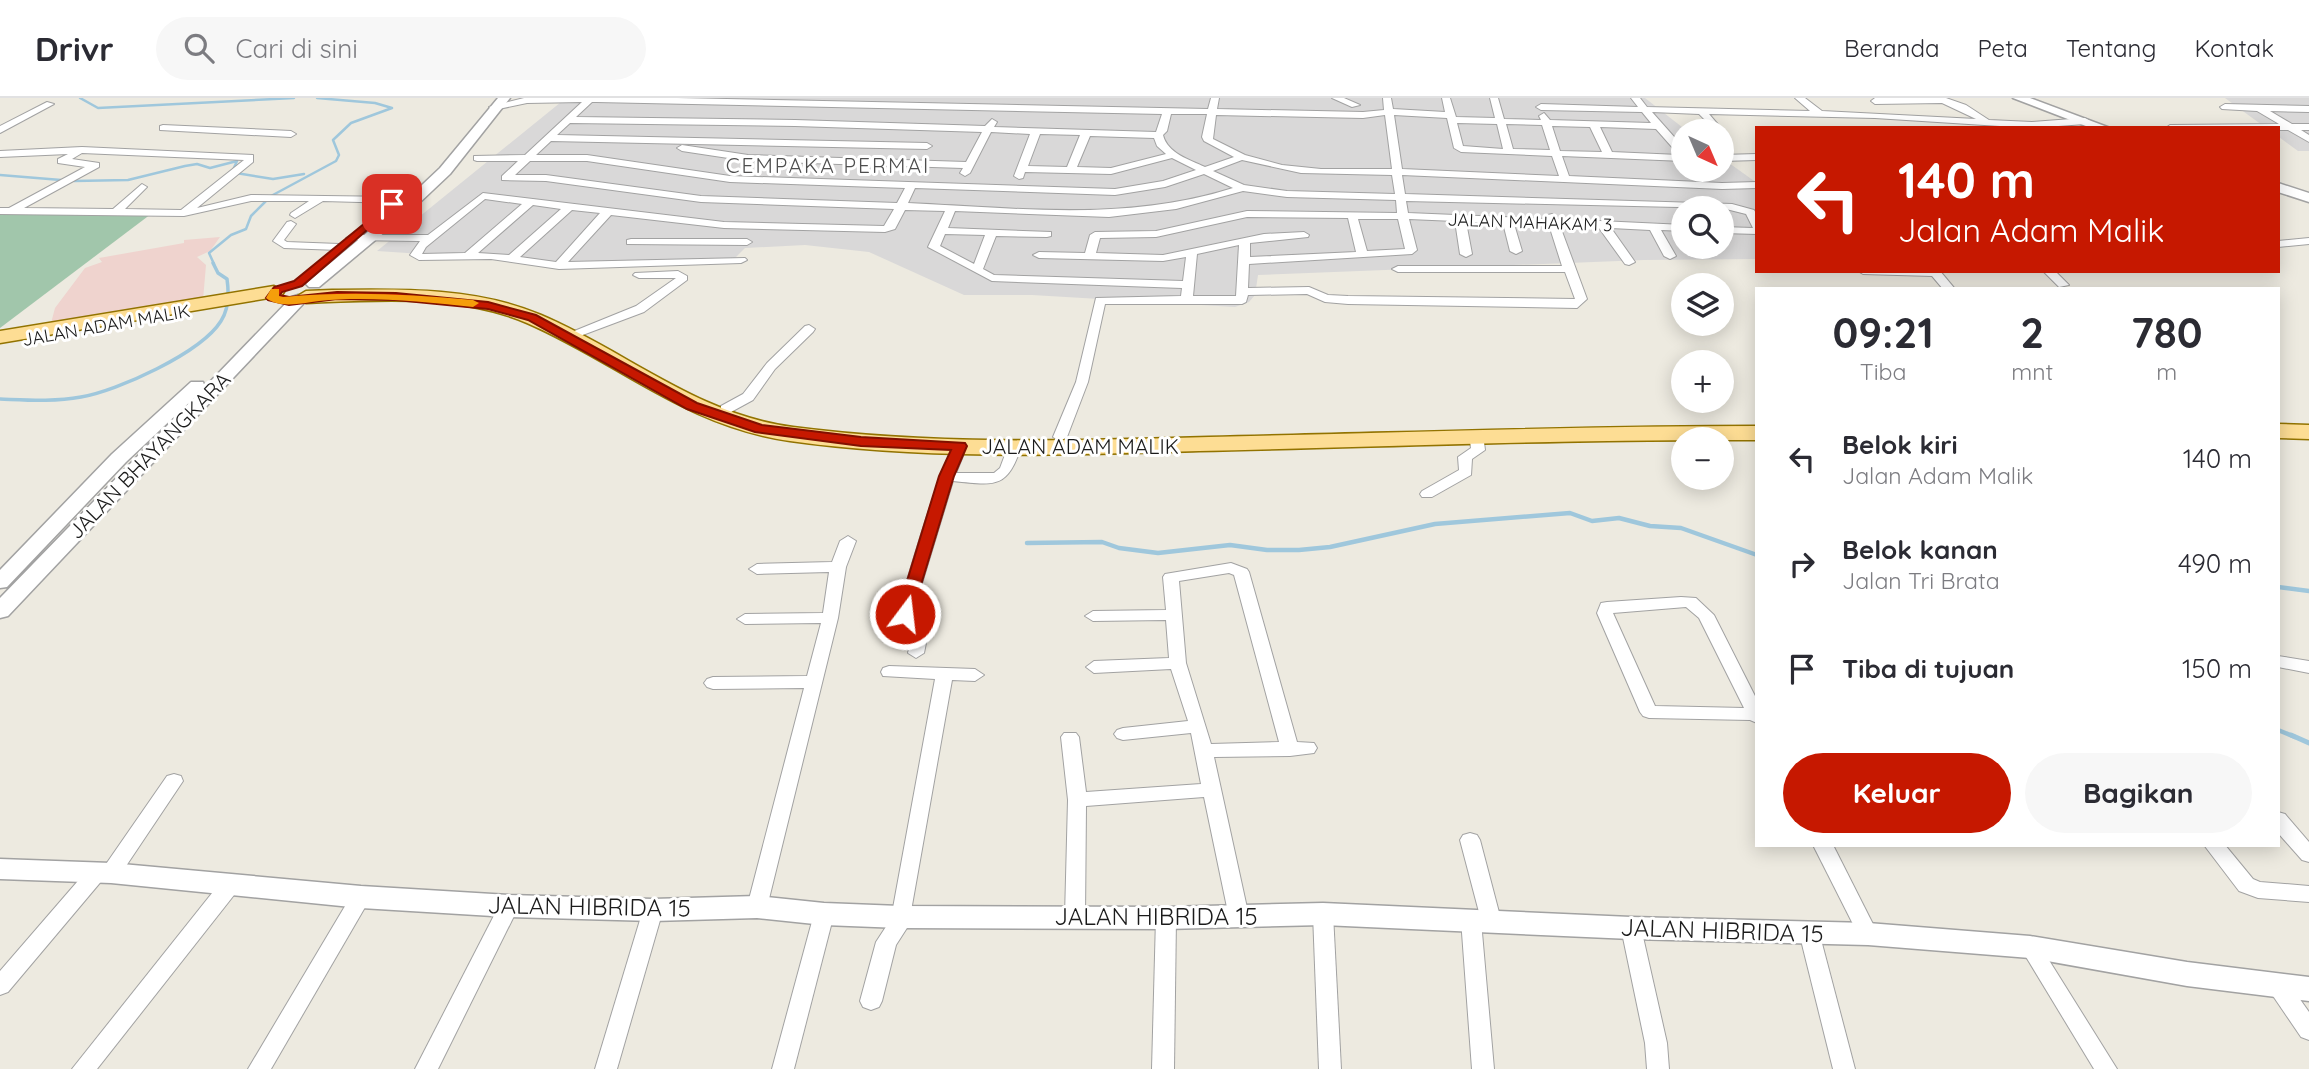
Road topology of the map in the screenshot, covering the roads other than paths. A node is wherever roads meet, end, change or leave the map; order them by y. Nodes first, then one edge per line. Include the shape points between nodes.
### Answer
1 (1005, 98) edge
2 (1215, 98) edge
3 (1336, 98) edge
4 (1387, 98) edge
5 (1446, 98) edge
6 (1494, 98) edge
7 (1635, 98) edge
8 (1657, 98) edge
9 (1701, 98) edge
10 (1748, 98) edge
11 (1799, 98) edge
12 (2020, 98) edge
13 (592, 99) edge
14 (1939, 99) edge
15 (812, 100) edge
16 (1904, 100) edge
17 (496, 101) edge
18 (1875, 101) dead end
19 (1538, 103) edge
20 (50, 104) dead end
21 (1354, 105) dead end
22 (1000, 107) junction
23 (2225, 107) dead end
24 (2259, 108) junction
25 (1645, 109) junction
26 (1668, 109) junction
27 (2309, 109) edge
28 (1701, 110) junction
29 (1713, 111) junction
30 (1167, 112) junction
31 (1390, 112) junction
32 (1751, 112) junction
33 (1764, 112) junction
34 (1212, 113) junction
35 (1820, 114) junction
36 (1835, 114) junction
37 (1363, 115) junction
38 (1875, 115) junction
39 (1452, 117) junction
40 (1920, 117) junction
41 (1708, 119) edge
42 (568, 120) junction
43 (1500, 121) junction
44 (1986, 121) junction
45 (2085, 121) junction
46 (779, 123) junction
47 (795, 123) junction
48 (1761, 123) dead end
49 (1390, 124) junction
50 (1547, 124) junction
51 (1594, 125) junction
52 (1661, 126) junction
53 (1845, 126) edge
54 (1886, 126) edge
55 (2099, 126) edge
56 (2280, 127) edge
57 (2288, 127) junction
58 (2309, 127) edge
59 (163, 128) dead end
60 (938, 128) junction
61 (989, 129) junction
62 (0, 130) edge
63 (468, 130) junction
64 (208, 131) junction
65 (1037, 131) junction
66 (1086, 133) junction
67 (291, 134) dead end
68 (1158, 135) junction
69 (550, 138) junction
70 (627, 139) junction
71 (1671, 139) edge
72 (2309, 139) edge
73 (764, 141) junction
74 (927, 146) junction
75 (82, 150) junction
76 (165, 151) junction
77 (699, 151) junction
78 (1509, 151) junction
79 (1558, 153) junction
80 (0, 154) edge
81 (1173, 155) junction
82 (1608, 155) junction
83 (1671, 156) edge
84 (1242, 157) junction
85 (1755, 157) edge
86 (477, 158) dead end
87 (748, 158) junction
88 (1734, 158) edge
89 (529, 159) junction
90 (813, 160) junction
91 (917, 163) junction
92 (968, 165) junction
93 (1022, 169) junction
94 (669, 170) junction
95 (1206, 170) junction
96 (1070, 171) junction
97 (1398, 172) junction
98 (1535, 175) junction
99 (506, 178) junction
100 (1564, 180) junction
101 (797, 181) junction
102 (912, 184) junction
103 (1755, 185) edge
104 (960, 186) junction
105 (142, 187) dead end
106 (1014, 188) junction
107 (1242, 188) junction
108 (2281, 189) edge
109 (483, 196) junction
110 (1399, 197) junction
111 (321, 198) junction
112 (2309, 198) edge
113 (396, 200) junction
114 (531, 201) junction
115 (1548, 202) junction
116 (569, 206) junction
117 (902, 207) junction
118 (951, 209) junction
119 (609, 210) junction
120 (6, 211) edge
121 (1053, 212) junction
122 (115, 213) junction
123 (184, 213) junction
124 (1101, 214) junction
125 (1304, 214) junction
126 (1352, 215) junction
127 (1403, 216) junction
128 (1460, 219) junction
129 (1508, 222) junction
130 (1755, 222) edge
131 (1554, 223) junction
132 (1603, 225) junction
133 (1654, 227) junction
134 (1671, 228) edge
135 (1734, 230) edge
136 (941, 231) junction
137 (1755, 231) edge
138 (992, 232) junction
139 (1047, 234) junction
140 (1095, 235) junction
141 (1304, 236) junction
142 (1755, 239) edge
143 (1734, 240) edge
144 (427, 241) junction
145 (2309, 241) edge
146 (354, 242) junction
147 (747, 242) dead end
148 (1245, 242) junction
149 (2280, 244) edge
150 (1516, 251) dead end
151 (1192, 253) junction
152 (1362, 254) junction
153 (1466, 254) dead end
154 (469, 255) junction
155 (1039, 255) junction
156 (1670, 256) dead end
157 (1090, 257) junction
158 (1307, 258) junction
159 (510, 260) junction
160 (741, 260) dead end
161 (1243, 261) junction
162 (612, 262) junction
163 (1629, 262) dead end
164 (559, 266) junction
165 (1398, 269) dead end
166 (1570, 269) junction
167 (977, 270) junction
168 (1936, 273) edge
169 (2050, 273) edge
170 (639, 275) dead end
171 (1031, 280) junction
172 (1189, 285) junction
173 (2063, 285) dead end
174 (1947, 287) edge
175 (1242, 292) junction
176 (295, 293) junction
177 (247, 298) joint
178 (1186, 301) junction
179 (213, 304) joint
180 (809, 329) dead end
181 (59, 330) junction
182 (575, 334) junction
183 (0, 337) edge
184 (0, 343) edge
185 (230, 361) junction
186 (726, 409) junction
187 (1755, 423) edge
188 (2280, 431) edge
189 (2309, 432) edge
190 (1755, 433) edge
191 (1476, 435) junction
192 (1271, 438) junction
193 (963, 441) junction
194 (1049, 441) junction
195 (2280, 443) edge
196 (2309, 443) edge
197 (1014, 447) junction
198 (947, 476) junction
199 (1427, 494) dead end
200 (848, 541) dead end
201 (838, 567) junction
202 (757, 569) dead end
203 (0, 582) edge
204 (0, 611) edge
205 (1174, 615) junction
206 (1093, 616) dead end
207 (831, 618) junction
208 (745, 619) dead end
209 (916, 653) dead end
210 (2280, 661) edge
211 (1178, 663) junction
212 (1094, 667) dead end
213 (2309, 667) edge
214 (889, 672) dead end
215 (944, 675) junction
216 (975, 675) dead end
217 (813, 682) junction
218 (713, 683) dead end
219 (1755, 713) edge
220 (1755, 715) edge
221 (1198, 726) junction
222 (1123, 734) dead end
223 (1070, 737) dead end
224 (1202, 751) junction
225 (174, 781) dead end
226 (1210, 790) junction
227 (1077, 800) junction
228 (2280, 821) edge
229 (1469, 839) dead end
230 (1824, 847) edge
231 (2216, 847) edge
232 (2309, 855) edge
233 (0, 869) edge
234 (104, 873) junction
235 (231, 884) junction
236 (2309, 894) edge
237 (361, 897) junction
238 (509, 906) junction
239 (757, 907) junction
240 (653, 910) junction
241 (824, 914) junction
242 (1323, 914) junction
243 (1075, 916) junction
244 (902, 917) junction
245 (1239, 917) junction
246 (1166, 918) junction
247 (1481, 919) junction
248 (1631, 928) junction
249 (1809, 932) junction
250 (1868, 934) junction
251 (2030, 947) junction
252 (2277, 984) junction
253 (0, 986) edge
254 (2309, 989) edge
255 (871, 1001) dead end
256 (2309, 1030) edge
257 (83, 1069) edge
258 (259, 1069) edge
259 (426, 1069) edge
260 (606, 1069) edge
261 (783, 1069) edge
262 (1163, 1069) edge
263 (1330, 1069) edge
264 (1483, 1069) edge
265 (1658, 1069) edge
266 (1844, 1069) edge
267 (2106, 1069) edge

1 - 22 street
2 - 34 street
3 - 21 street
4 - 31 street
5 - 39 street
6 - 43 street
7 - 25 street
8 - 26 street
9 - 29 street
10 - 33 street
11 - 35 street
12 - 45 street
13 - 15 street
13 - 17 street
13 - 42 street
14 - 16 street
14 - 44 street
15 - 22 street
15 - 47 street
16 - 18 street
16 - 40 street
17 - 63 street
19 - 25 street
19 - 50 street
20 - 62 street
22 - 30 street
22 - 61 street
23 - 24 street
24 - 27 street
24 - 57 street
25 - 26 street
25 - 52 street
26 - 28 street
28 - 29 street
28 - 41 street
29 - 32 street
30 - 34 street
30 - 68 street
31 - 37 street
31 - 39 street
31 - 49 street
32 - 33 street
32 - 48 street
33 - 35 street
34 - 37 street
34 - 84 street via 1209,141
35 - 36 street
36 - 38 street
36 - 53 street
37 - 49 street
38 - 40 street
38 - 54 street
39 - 43 street
39 - 78 street via 1460,149
40 - 44 street
42 - 46 street
42 - 69 street
43 - 50 street
43 - 78 street
44 - 45 street via 2032,125
45 - 55 street
46 - 47 street
46 - 73 street
47 - 60 street
49 - 97 street
50 - 51 street
50 - 79 street
51 - 52 street
51 - 82 street
52 - 71 street
56 - 57 street
57 - 58 street
57 - 72 street
59 - 64 street
60 - 61 street
60 - 74 street
61 - 65 street
61 - 92 street
63 - 113 street
63 - 146 street via 445,171 410,204
64 - 67 street
64 - 76 street
65 - 66 street
65 - 93 street
66 - 68 street
66 - 96 street
68 - 81 street via 1160,144
69 - 70 street
69 - 89 street
70 - 73 street
70 - 77 street
73 - 74 street
73 - 87 street
74 - 91 street
75 - 76 street
75 - 80 street
75 - 120 street via 61,162 94,166
76 - 123 street via 251,158
77 - 87 street
77 - 94 street
78 - 79 street
79 - 82 street
79 - 100 street
81 - 95 street
81 - 96 street via 1121,169
82 - 83 street
84 - 95 street
84 - 97 street via 1282,170
85 - 88 street
86 - 89 street
87 - 90 street
89 - 94 street via 587,158
89 - 99 street
90 - 91 street
90 - 101 street
91 - 92 street
92 - 104 street
93 - 96 street
93 - 106 street
94 - 101 street via 718,178
95 - 106 street via 1164,184 1115,191
95 - 107 street
97 - 98 street
97 - 110 street
98 - 100 street
98 - 115 street
99 - 109 street
99 - 117 street via 555,179 701,199
100 - 103 street
101 - 102 street
102 - 104 street
102 - 117 street
104 - 106 street
105 - 122 street
107 - 110 street
107 - 124 street via 1152,212
108 - 112 street
109 - 114 street
109 - 144 street
110 - 115 street
110 - 127 street
111 - 113 street
111 - 123 street via 251,198
111 - 146 street via 293,220 278,241 284,245
113 - 146 street
114 - 116 street
114 - 154 street
115 - 130 street via 1741,208 1750,212
115 - 131 street
116 - 119 street
116 - 159 street
117 - 118 street
117 - 119 street via 886,229 652,221
118 - 121 street
118 - 136 street
119 - 164 street
120 - 122 street
121 - 124 street
121 - 139 street
122 - 123 street
124 - 140 street
125 - 126 street, JALAN MAHAKAM 3
125 - 140 street, JALAN MAHAKAM 3 via 1247,214 1156,234
125 - 141 street
126 - 127 street, JALAN MAHAKAM 3
126 - 152 street
127 - 128 street, JALAN MAHAKAM 3
127 - 152 street via 1411,250
128 - 129 street, JALAN MAHAKAM 3
128 - 153 street
129 - 131 street, JALAN MAHAKAM 3
129 - 150 street
131 - 132 street, JALAN MAHAKAM 3
131 - 166 street
132 - 133 street, JALAN MAHAKAM 3
132 - 163 street
133 - 134 street, JALAN MAHAKAM 3
133 - 156 street
135 - 137 street
136 - 138 street
136 - 167 street via 936,250
138 - 139 street
138 - 167 street
139 - 155 street
140 - 157 street
141 - 148 street
141 - 158 street
142 - 143 street
144 - 146 street
144 - 154 street via 417,257
145 - 149 street
146 - 176 street, JALAN BHAYANGKARA
147 - 162 street via 631,242
148 - 151 street
148 - 161 street
151 - 157 street
151 - 172 street
152 - 158 street
154 - 159 street
155 - 157 street
155 - 171 street
158 - 161 street
159 - 164 street
160 - 162 street
161 - 175 street
162 - 164 street
165 - 166 street
166 - 175 street via 1581,299 1577,304 1348,300 1325,298 1308,290
167 - 171 street via 992,278
168 - 174 street
169 - 173 street
170 - 182 street via 678,274 683,278 640,309
171 - 172 street
172 - 178 street
175 - 178 street via 1240,301
176 - 177 main road, JALAN ADAM MALIK
176 - 182 main road, JALAN ADAM MALIK via 465,302
176 - 185 street, JALAN BHAYANGKARA
177 - 179 main road
178 - 194 street via 1100,300 1082,382
179 - 181 main road, JALAN ADAM MALIK
180 - 186 street via 771,366 748,397
181 - 183 main road, JALAN ADAM MALIK
181 - 184 main road, JALAN ADAM MALIK
182 - 186 main road, JALAN ADAM MALIK
182 - 193 main road, JALAN ADAM MALIK via 692,406 760,429 861,442
185 - 203 street via 120,458
185 - 204 street, JALAN BHAYANGKARA
186 - 193 main road, JALAN ADAM MALIK via 808,428
187 - 192 main road, JALAN ADAM MALIK via 1445,425
188 - 189 main road
190 - 191 main road, JALAN ADAM MALIK
191 - 192 main road, JALAN ADAM MALIK
191 - 199 street via 1478,450 1465,457 1465,472
192 - 194 main road, JALAN ADAM MALIK
193 - 194 main road, JALAN ADAM MALIK
193 - 197 main road, JALAN ADAM MALIK
193 - 198 street
194 - 197 main road, JALAN ADAM MALIK
195 - 196 main road
197 - 198 street via 1000,476
198 - 209 street via 905,614 921,628
200 - 201 street
201 - 202 street
201 - 207 street
205 - 206 street
205 - 211 street
205 - 224 street via 1171,577 1231,568 1241,572 1299,749
207 - 208 street
207 - 217 street
210 - 213 street
211 - 212 street
211 - 221 street
214 - 215 street
215 - 216 street
215 - 244 street
217 - 218 street
217 - 239 street
219 - 220 street via 1698,607 1681,602 1607,607 1605,613 1649,712
221 - 222 street
221 - 224 street
223 - 227 street
224 - 226 street
225 - 234 street
226 - 227 street
226 - 245 street
227 - 243 street
228 - 232 street
229 - 247 street
230 - 250 street
231 - 236 street via 2246,885
233 - 234 street, JALAN HIBRIDA 15
234 - 235 street, JALAN HIBRIDA 15
234 - 253 street
235 - 237 street, JALAN HIBRIDA 15
235 - 257 street
237 - 238 street, JALAN HIBRIDA 15
237 - 258 street
238 - 240 street, JALAN HIBRIDA 15
238 - 259 street
239 - 240 street, JALAN HIBRIDA 15
239 - 241 street, JALAN HIBRIDA 15
240 - 260 street
241 - 244 street, JALAN HIBRIDA 15
241 - 261 street
242 - 245 street, JALAN HIBRIDA 15
242 - 247 street, JALAN HIBRIDA 15
242 - 263 street
243 - 244 street, JALAN HIBRIDA 15
243 - 246 street, JALAN HIBRIDA 15
244 - 255 street via 886,942
245 - 246 street, JALAN HIBRIDA 15
246 - 262 street
247 - 248 street, JALAN HIBRIDA 15
247 - 264 street
248 - 249 street, JALAN HIBRIDA 15
248 - 265 street
249 - 250 street, JALAN HIBRIDA 15
249 - 266 street
250 - 251 street, JALAN HIBRIDA 15
251 - 252 street, JALAN HIBRIDA 15
251 - 267 street
252 - 254 street, JALAN HIBRIDA 15
252 - 256 street

